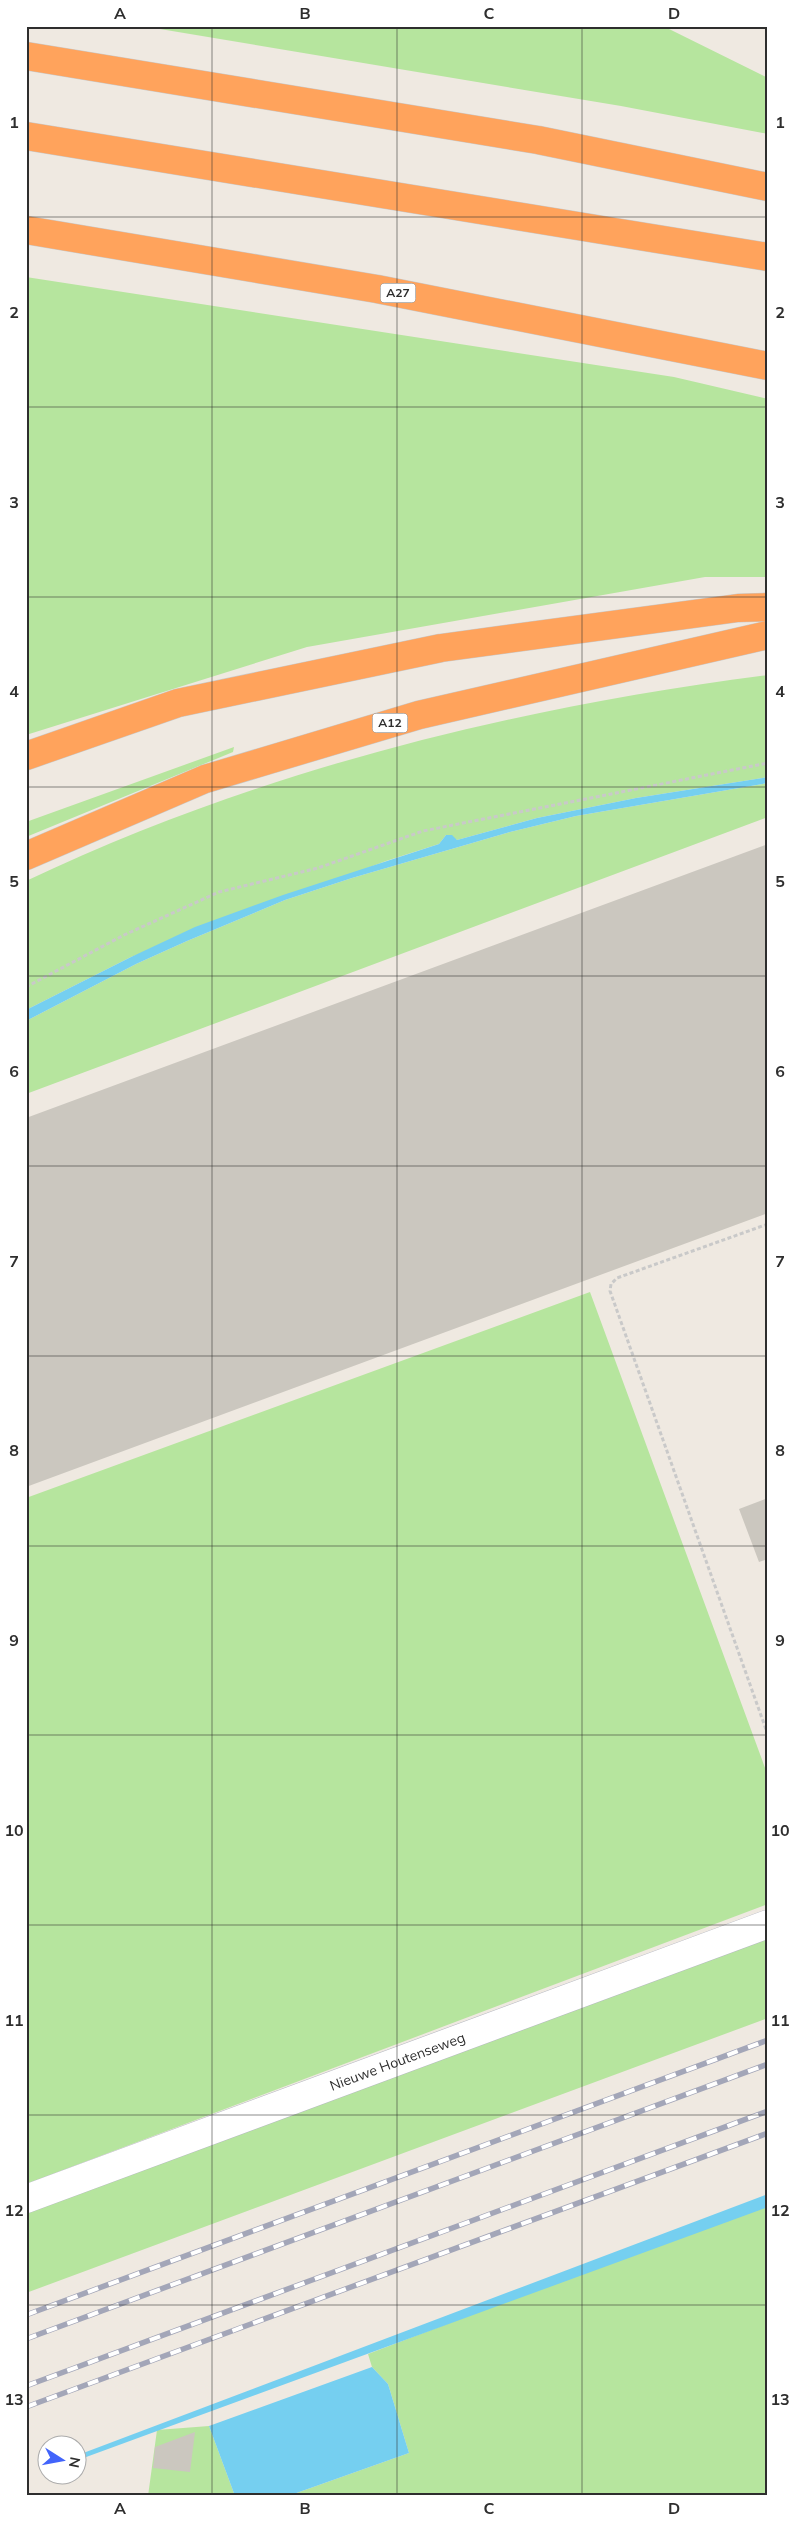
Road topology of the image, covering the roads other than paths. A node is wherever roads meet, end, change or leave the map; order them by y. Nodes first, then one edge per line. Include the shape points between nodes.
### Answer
1 (26, 56) edge
2 (26, 136) edge
3 (768, 187) edge
4 (26, 230) edge
5 (768, 258) edge
6 (768, 366) edge
7 (768, 607) edge
8 (768, 635) edge
9 (26, 756) edge
10 (26, 856) edge
11 (768, 1924) edge
12 (26, 2199) edge

1 - 3 highway via 538,140
2 - 5 highway
4 - 6 highway, A27 via 376,289
7 - 9 highway via 738,608 441,648 178,703
8 - 10 highway, A12 via 418,715 205,779
11 - 12 street, Nieuwe Houtenseweg

